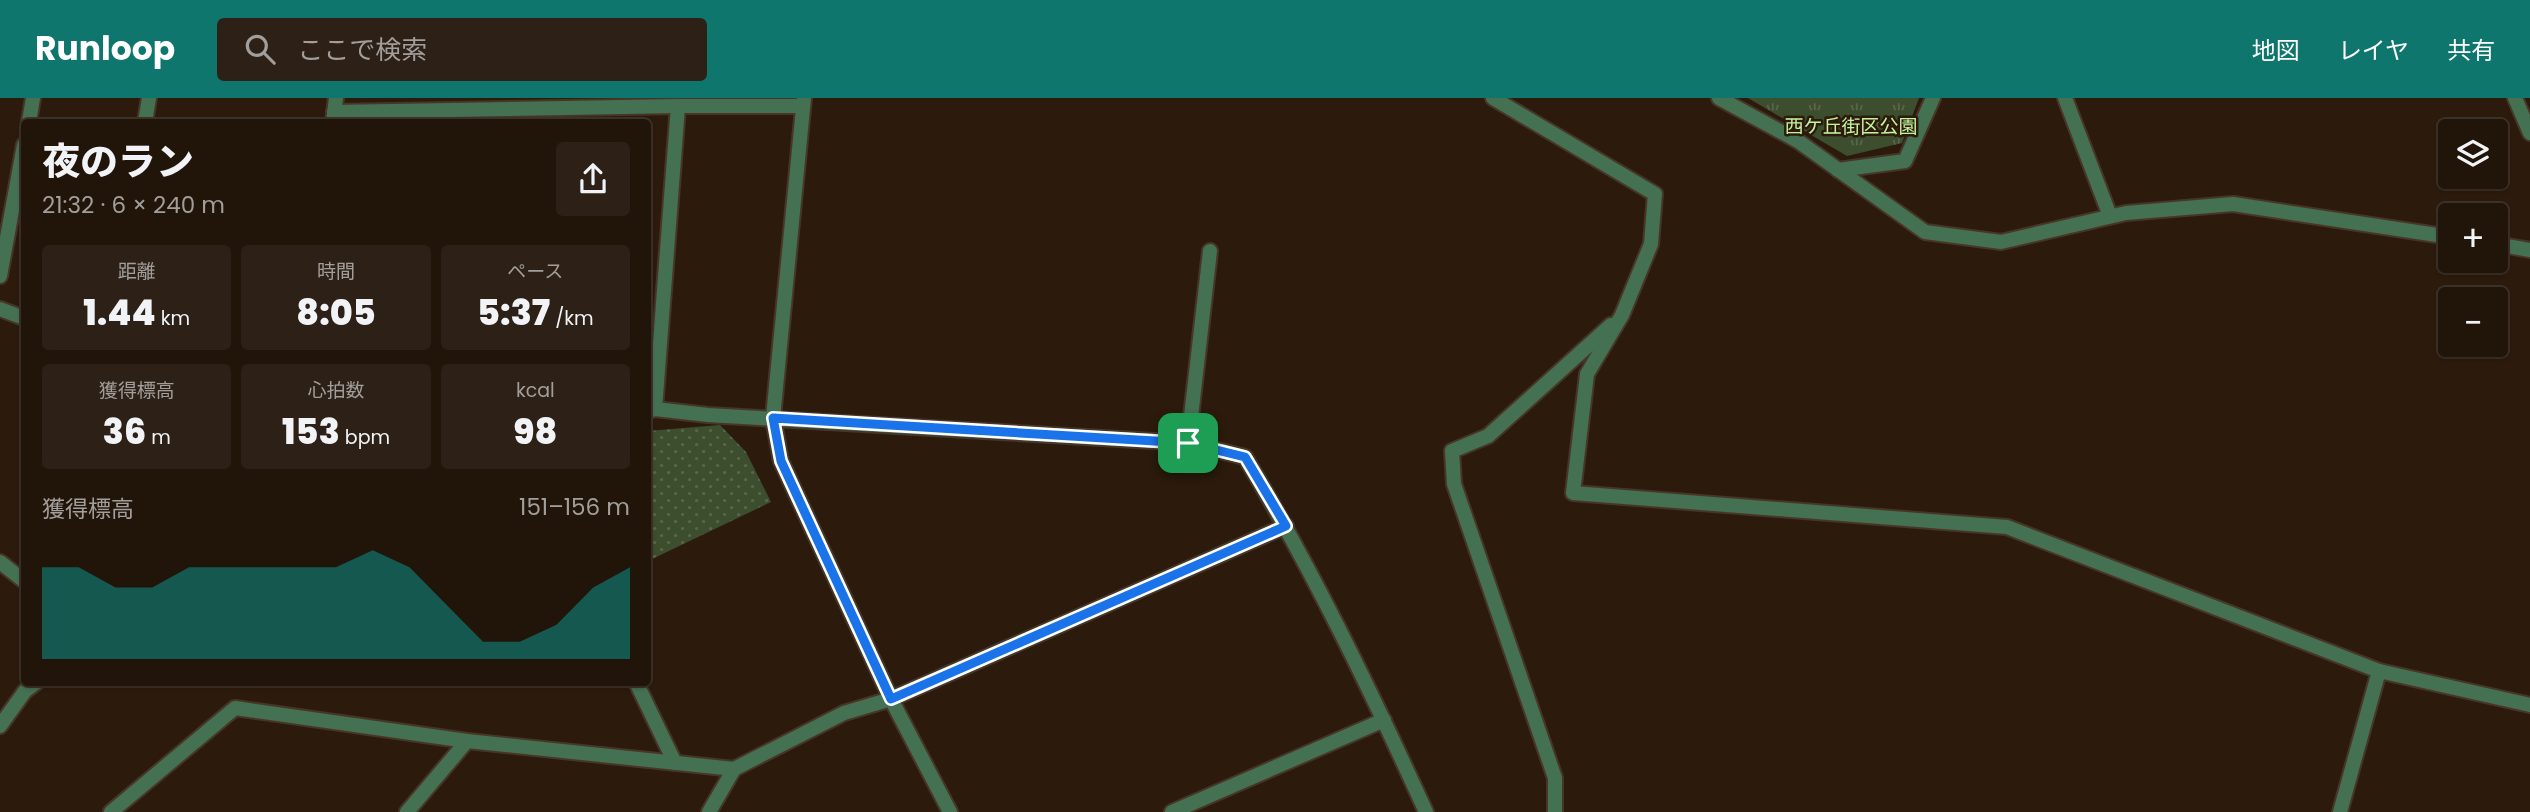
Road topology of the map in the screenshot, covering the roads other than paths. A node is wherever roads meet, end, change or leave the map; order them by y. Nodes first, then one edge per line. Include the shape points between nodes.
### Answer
1 (33, 98) edge
2 (149, 98) edge
3 (1493, 98) edge
4 (1719, 98) edge
5 (1933, 98) edge
6 (2065, 98) edge
7 (2515, 98) edge
8 (803, 102) edge
9 (678, 106) junction
10 (334, 111) edge
11 (445, 116) edge
12 (30, 119) edge
13 (146, 119) edge
14 (2530, 134) edge
15 (21, 161) edge
16 (1838, 170) junction
17 (2110, 216) junction
18 (2438, 235) edge
19 (2508, 246) edge
20 (2530, 250) edge
21 (1210, 251) dead end
22 (0, 276) edge
23 (0, 309) edge
24 (1622, 315) junction
25 (21, 317) edge
26 (651, 410) edge
27 (773, 418) junction
28 (1188, 443) junction
29 (1286, 526) junction
30 (0, 562) edge
31 (21, 579) edge
32 (2379, 671) junction
33 (32, 686) edge
34 (638, 686) edge
35 (891, 699) junction
36 (2530, 705) edge
37 (1384, 720) junction
38 (0, 726) edge
39 (467, 741) junction
40 (675, 763) junction
41 (734, 769) junction
42 (111, 812) edge
43 (407, 812) edge
44 (709, 812) edge
45 (950, 812) edge
46 (1172, 812) edge
47 (1426, 812) edge
48 (1555, 812) edge
49 (2340, 812) edge

1 - 12 street
2 - 13 street
3 - 24 street via 1655,194 1651,244
4 - 16 street via 1798,141
5 - 16 street via 1905,161
6 - 17 street
7 - 14 street
8 - 9 street
8 - 27 street
9 - 11 street
9 - 26 street
10 - 11 street
15 - 22 street
16 - 17 street via 1925,232 2001,242
17 - 18 street via 2233,204
19 - 20 street
21 - 28 street
23 - 25 street
24 - 32 street via 1587,374 1573,492 2007,527
24 - 48 street via 1488,436 1452,451 1454,484 1555,778
26 - 27 street
27 - 28 street
27 - 35 street via 781,461
28 - 29 street via 1245,457
29 - 35 street
29 - 37 street
30 - 31 street
32 - 36 street
32 - 49 street
33 - 38 street
34 - 40 street
35 - 41 street via 844,713
35 - 45 street
37 - 46 street
37 - 47 street
39 - 40 street
39 - 42 street via 235,708
39 - 43 street
40 - 41 street
41 - 44 street

